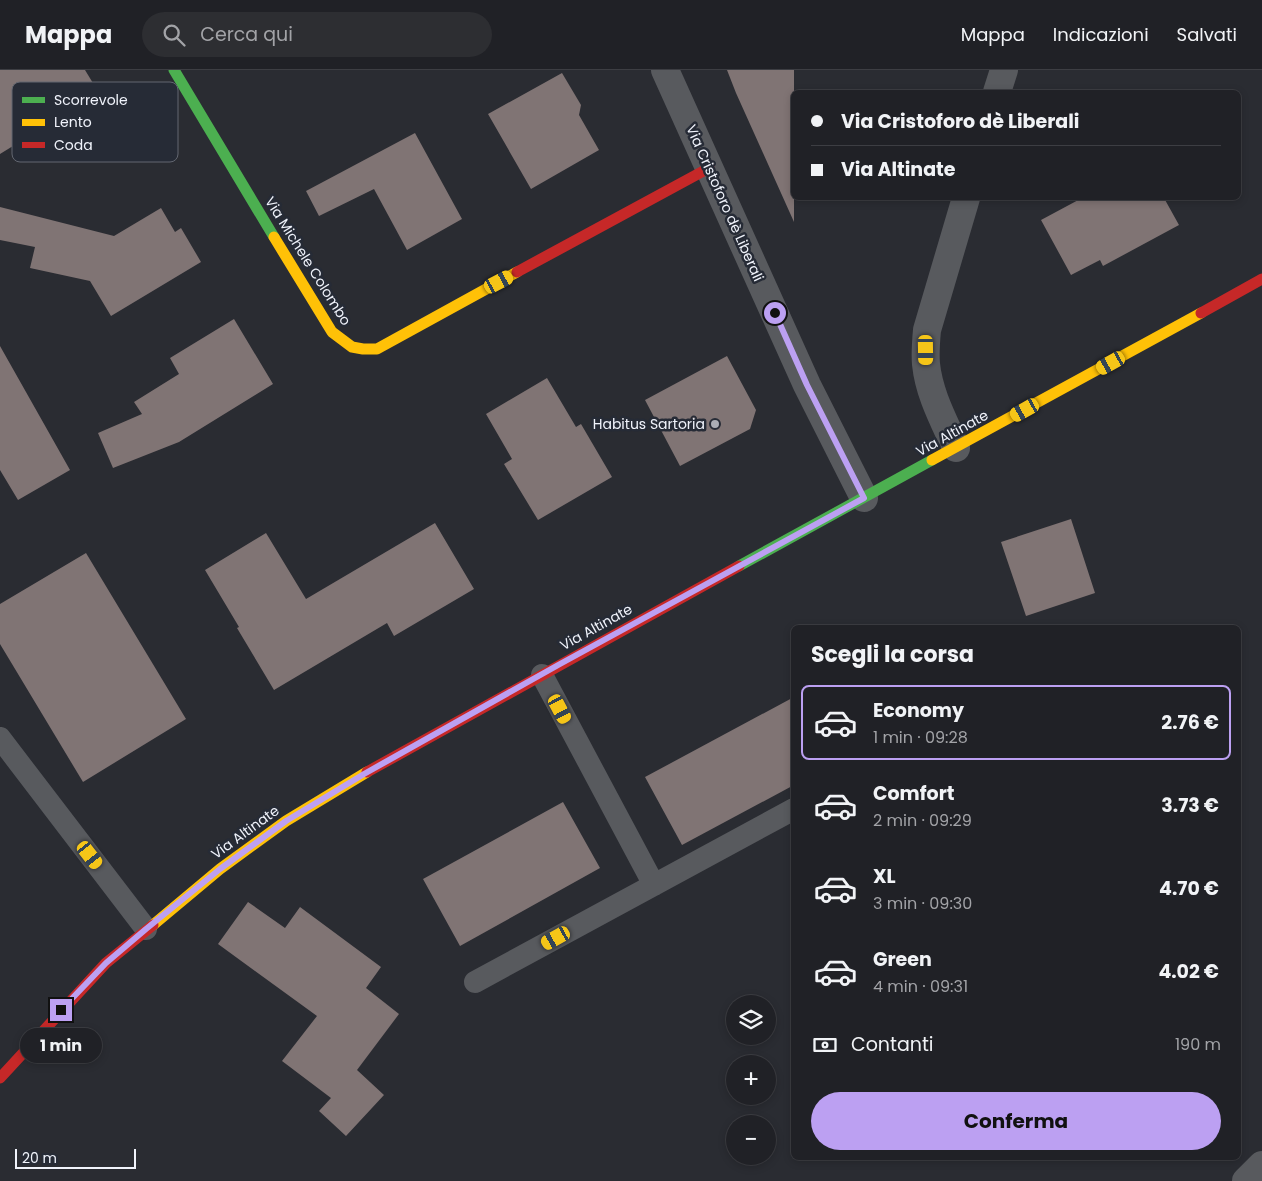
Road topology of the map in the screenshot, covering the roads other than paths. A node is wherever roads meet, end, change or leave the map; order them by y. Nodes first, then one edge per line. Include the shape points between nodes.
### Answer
1 (174, 70) edge
2 (665, 70) edge
3 (1004, 70) edge
4 (998, 90) edge
5 (710, 168) junction
6 (965, 200) edge
7 (1262, 280) edge
8 (956, 448) junction
9 (864, 498) junction
10 (542, 675) junction
11 (0, 738) edge
12 (791, 811) edge
13 (654, 885) junction
14 (146, 929) junction
15 (475, 982) dead end
16 (0, 1078) edge
17 (1262, 1165) edge
18 (1246, 1181) edge

1 - 5 street, Via Michele Colombo via 332,332 351,348 377,349
2 - 5 street, Via Cristoforo dè Liberali
3 - 4 street
5 - 9 street, Via Cristoforo dè Liberali via 807,385
6 - 8 street via 927,330 926,350 927,372 934,399
7 - 8 street, Via Altinate
8 - 9 street, Via Altinate
9 - 10 street, Via Altinate
10 - 13 lane
10 - 14 street, Via Altinate via 286,821
11 - 14 lane
12 - 13 lane
13 - 15 lane
14 - 16 street, Via Altinate via 106,963
17 - 18 street

